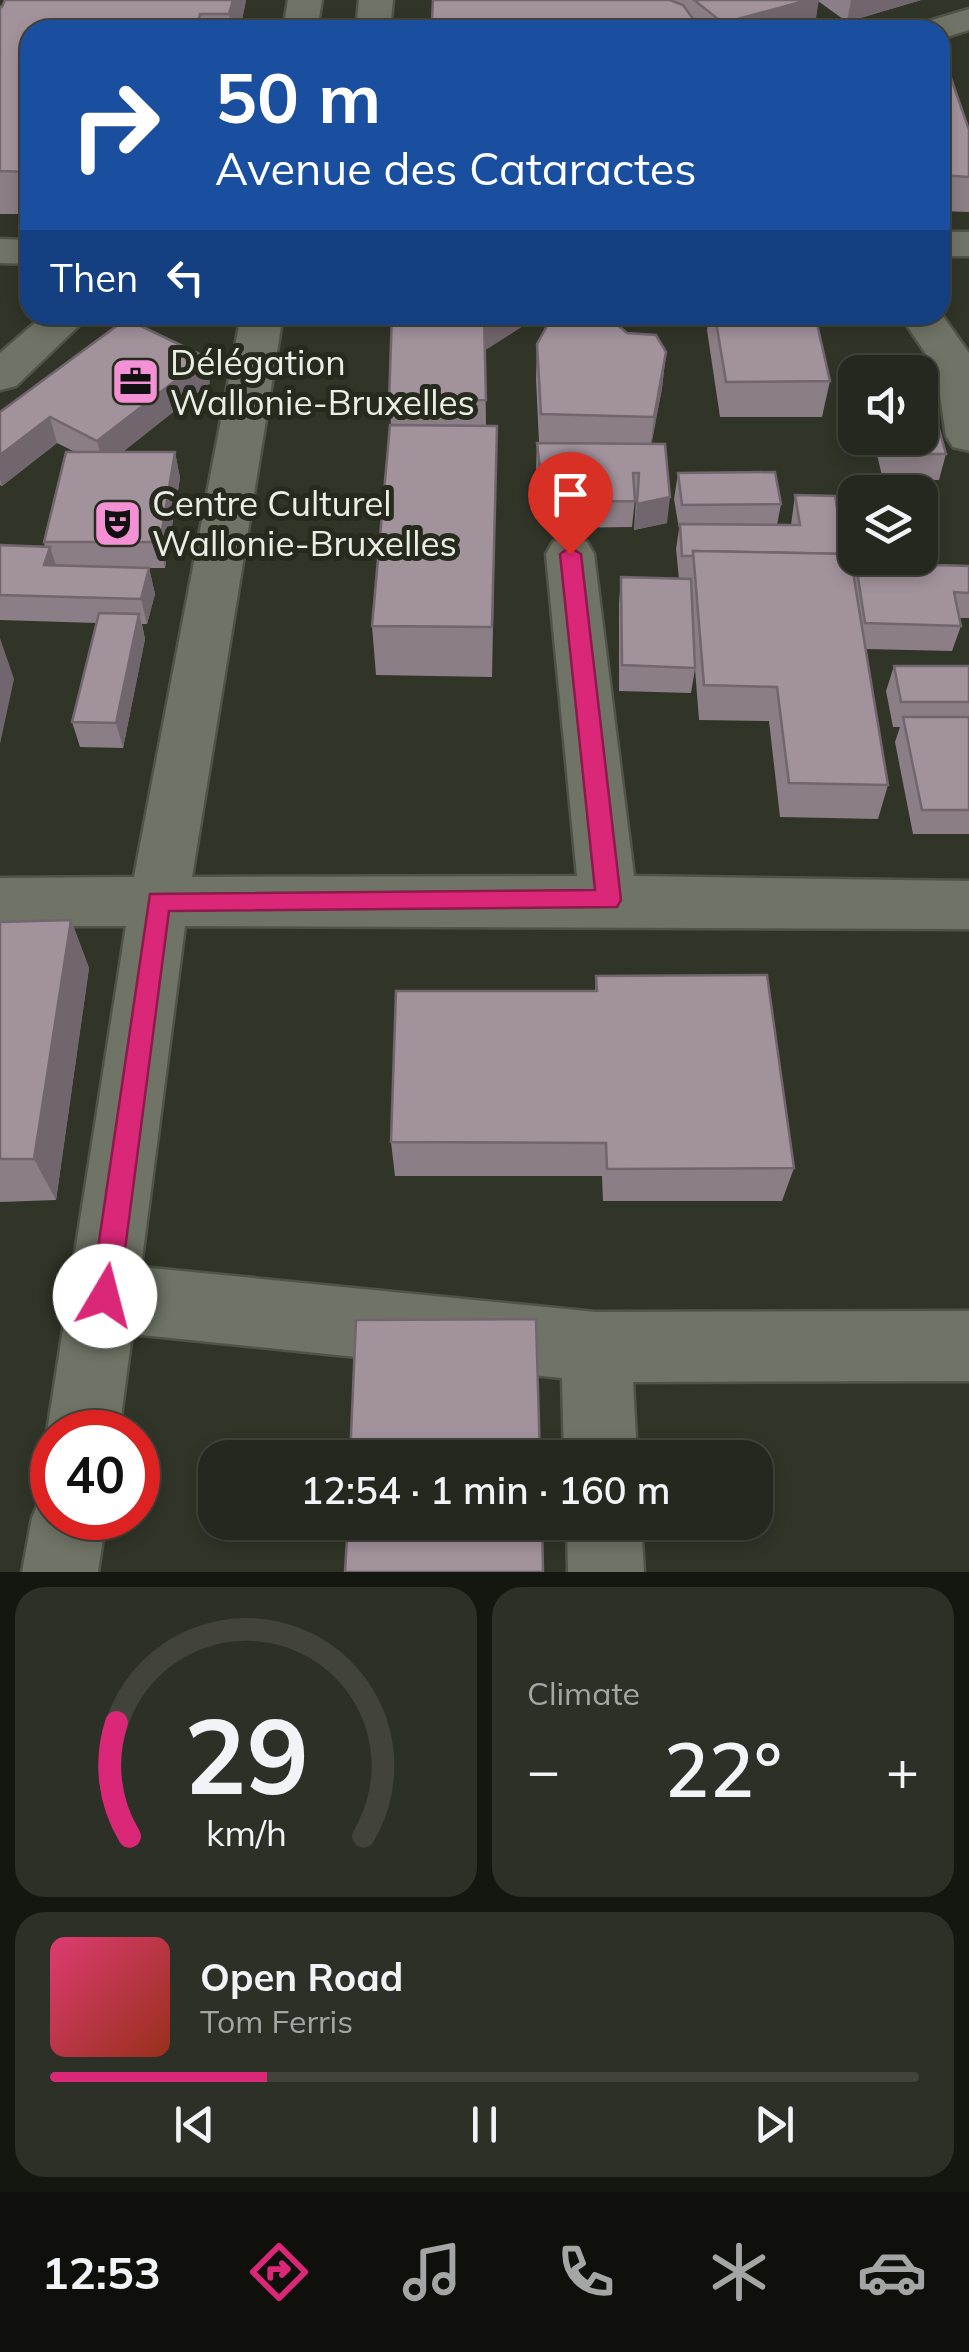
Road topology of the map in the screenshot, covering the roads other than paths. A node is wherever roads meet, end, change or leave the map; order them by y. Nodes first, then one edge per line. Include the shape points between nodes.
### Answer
1 (59, 325) edge
2 (260, 325) edge
3 (928, 325) edge
4 (0, 376) edge
5 (969, 436) edge
6 (570, 554) dead end
7 (608, 900) junction
8 (159, 901) junction
9 (0, 902) edge
10 (969, 905) edge
11 (105, 1296) junction
12 (596, 1346) junction
13 (969, 1346) edge
14 (87, 1410) edge
15 (600, 1440) edge
16 (65, 1540) edge
17 (605, 1540) edge
18 (60, 1572) edge
19 (606, 1572) edge

1 - 4 street
2 - 8 street
3 - 5 street via 958,369
6 - 7 street
7 - 8 street
7 - 10 street
8 - 9 street
8 - 11 street
11 - 12 street
11 - 14 street
12 - 13 street
12 - 15 street
16 - 18 street
17 - 19 street

